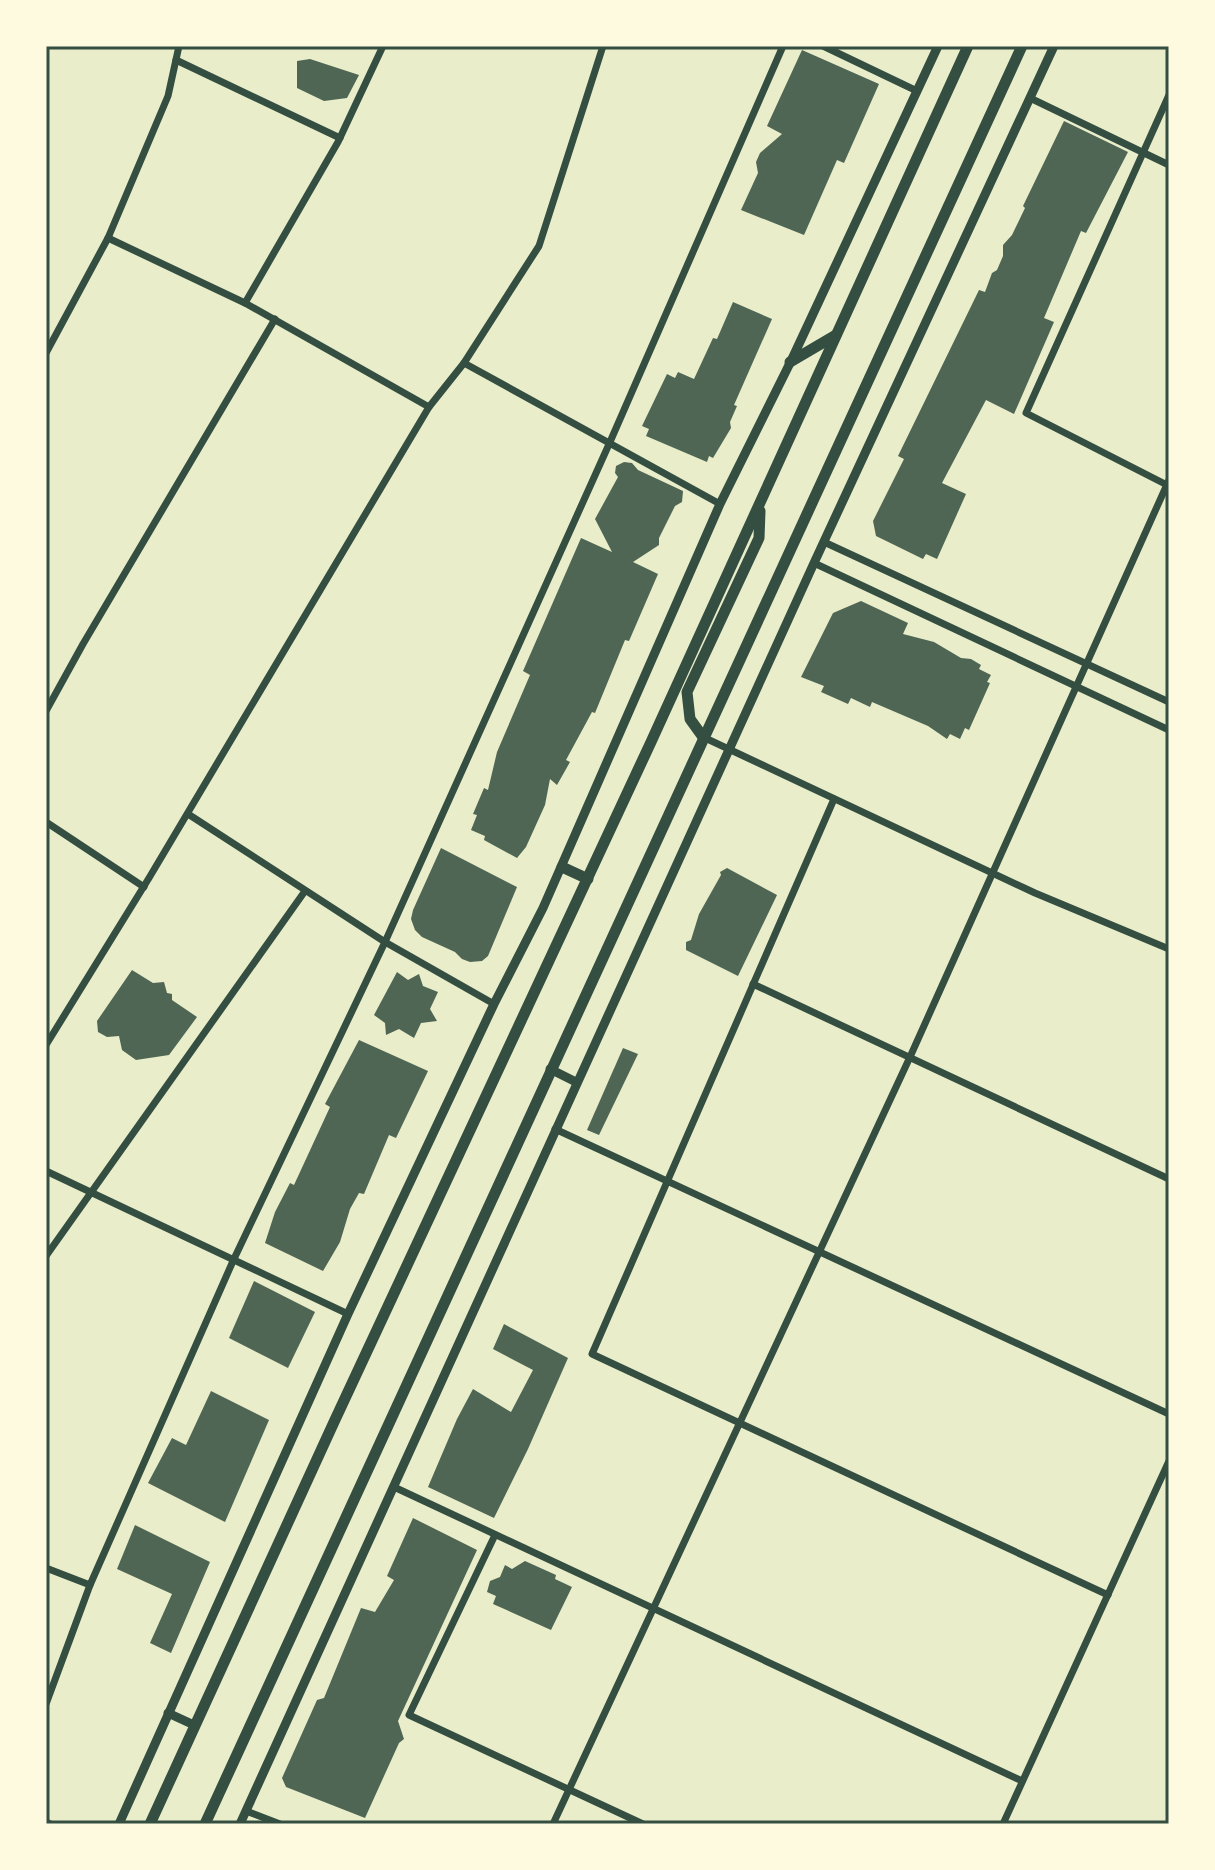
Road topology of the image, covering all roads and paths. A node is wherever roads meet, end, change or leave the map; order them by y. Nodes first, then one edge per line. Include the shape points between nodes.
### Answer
1 (179, 46) edge
2 (383, 46) edge
3 (603, 46) edge
4 (783, 46) edge
5 (823, 46) edge
6 (938, 46) edge
7 (968, 46) edge
8 (1022, 46) edge
9 (1054, 46) edge
10 (176, 60) junction
11 (917, 91) junction
12 (1169, 95) edge
13 (1030, 98) junction
14 (340, 138) junction
15 (1143, 153) junction
16 (1169, 165) edge
17 (108, 238) junction
18 (245, 303) junction
19 (275, 319) junction
20 (836, 335) junction
21 (49, 341) edge
22 (46, 353) edge
23 (790, 362) junction
24 (464, 363) junction
25 (429, 407) junction
26 (610, 442) junction
27 (1168, 483) edge
28 (760, 502) junction
29 (720, 504) junction
30 (824, 542) junction
31 (814, 563) junction
32 (1086, 664) junction
33 (1075, 687) junction
34 (1169, 702) edge
35 (46, 711) edge
36 (1169, 730) edge
37 (703, 737) junction
38 (731, 750) junction
39 (834, 799) junction
40 (188, 814) junction
41 (46, 822) edge
42 (562, 867) junction
43 (992, 873) junction
44 (588, 879) junction
45 (144, 887) junction
46 (305, 891) junction
47 (385, 942) junction
48 (1169, 949) edge
49 (753, 984) junction
50 (494, 1004) junction
51 (46, 1045) edge
52 (910, 1057) junction
53 (550, 1069) junction
54 (576, 1082) junction
55 (555, 1129) junction
56 (46, 1171) edge
57 (1169, 1179) edge
58 (667, 1181) junction
59 (90, 1193) junction
60 (819, 1252) junction
61 (46, 1256) edge
62 (233, 1261) junction
63 (348, 1314) junction
64 (1169, 1414) edge
65 (740, 1423) junction
66 (1169, 1461) edge
67 (394, 1487) junction
68 (495, 1535) junction
69 (46, 1568) edge
70 (90, 1585) junction
71 (1108, 1595) junction
72 (653, 1609) junction
73 (46, 1704) edge
74 (168, 1713) junction
75 (194, 1725) junction
76 (1022, 1781) junction
77 (569, 1790) junction
78 (246, 1811) junction
79 (119, 1824) edge
80 (150, 1824) edge
81 (205, 1824) edge
82 (240, 1824) edge
83 (280, 1824) edge
84 (553, 1824) edge
85 (643, 1824) edge
86 (1003, 1824) edge

1 - 10 street
2 - 14 street
3 - 24 street via 539,246
4 - 26 street
5 - 11 street
6 - 11 street
7 - 20 main road
8 - 37 main road
9 - 13 street
10 - 14 street
10 - 17 street via 168,96
11 - 23 street
12 - 15 street
13 - 15 street
13 - 30 street
14 - 18 street
15 - 16 street
15 - 27 street via 1026,413
17 - 18 street
17 - 21 street
18 - 19 street
19 - 25 street
19 - 35 street
20 - 23 main road
20 - 28 main road
21 - 22 street
23 - 29 street
24 - 25 street
24 - 26 street
25 - 40 street
26 - 29 street
26 - 47 street
27 - 32 street
28 - 37 main road via 759,538 687,692 690,719
28 - 44 main road
29 - 42 street
30 - 31 street
30 - 32 street
31 - 33 street
31 - 38 street
32 - 33 street
32 - 34 street
33 - 36 street
33 - 43 street
37 - 38 street
37 - 53 main road
38 - 39 street
38 - 54 street
39 - 43 street
39 - 49 street
40 - 45 street
40 - 46 street
41 - 45 street
42 - 44 main road
42 - 50 street
43 - 48 street
43 - 52 street
44 - 75 main road
45 - 51 street
46 - 47 street
46 - 59 street
47 - 50 street
47 - 62 street
49 - 52 street
49 - 58 street
50 - 63 street
52 - 57 street
52 - 60 street
53 - 54 street
53 - 81 main road
54 - 55 street
55 - 58 street
55 - 67 street
56 - 59 street
58 - 60 street
58 - 65 street via 592,1354
59 - 61 street
59 - 62 street
60 - 64 street
60 - 65 street
62 - 63 street
62 - 70 street
63 - 74 street
65 - 71 street
65 - 72 street
66 - 71 street
67 - 68 street
67 - 78 street
68 - 72 street
68 - 77 street via 409,1715
69 - 70 street
70 - 73 street
71 - 76 street
72 - 76 street
72 - 77 street
74 - 75 street
74 - 79 street
75 - 80 main road
76 - 86 street
77 - 84 street
77 - 85 street
78 - 82 street
78 - 83 street

